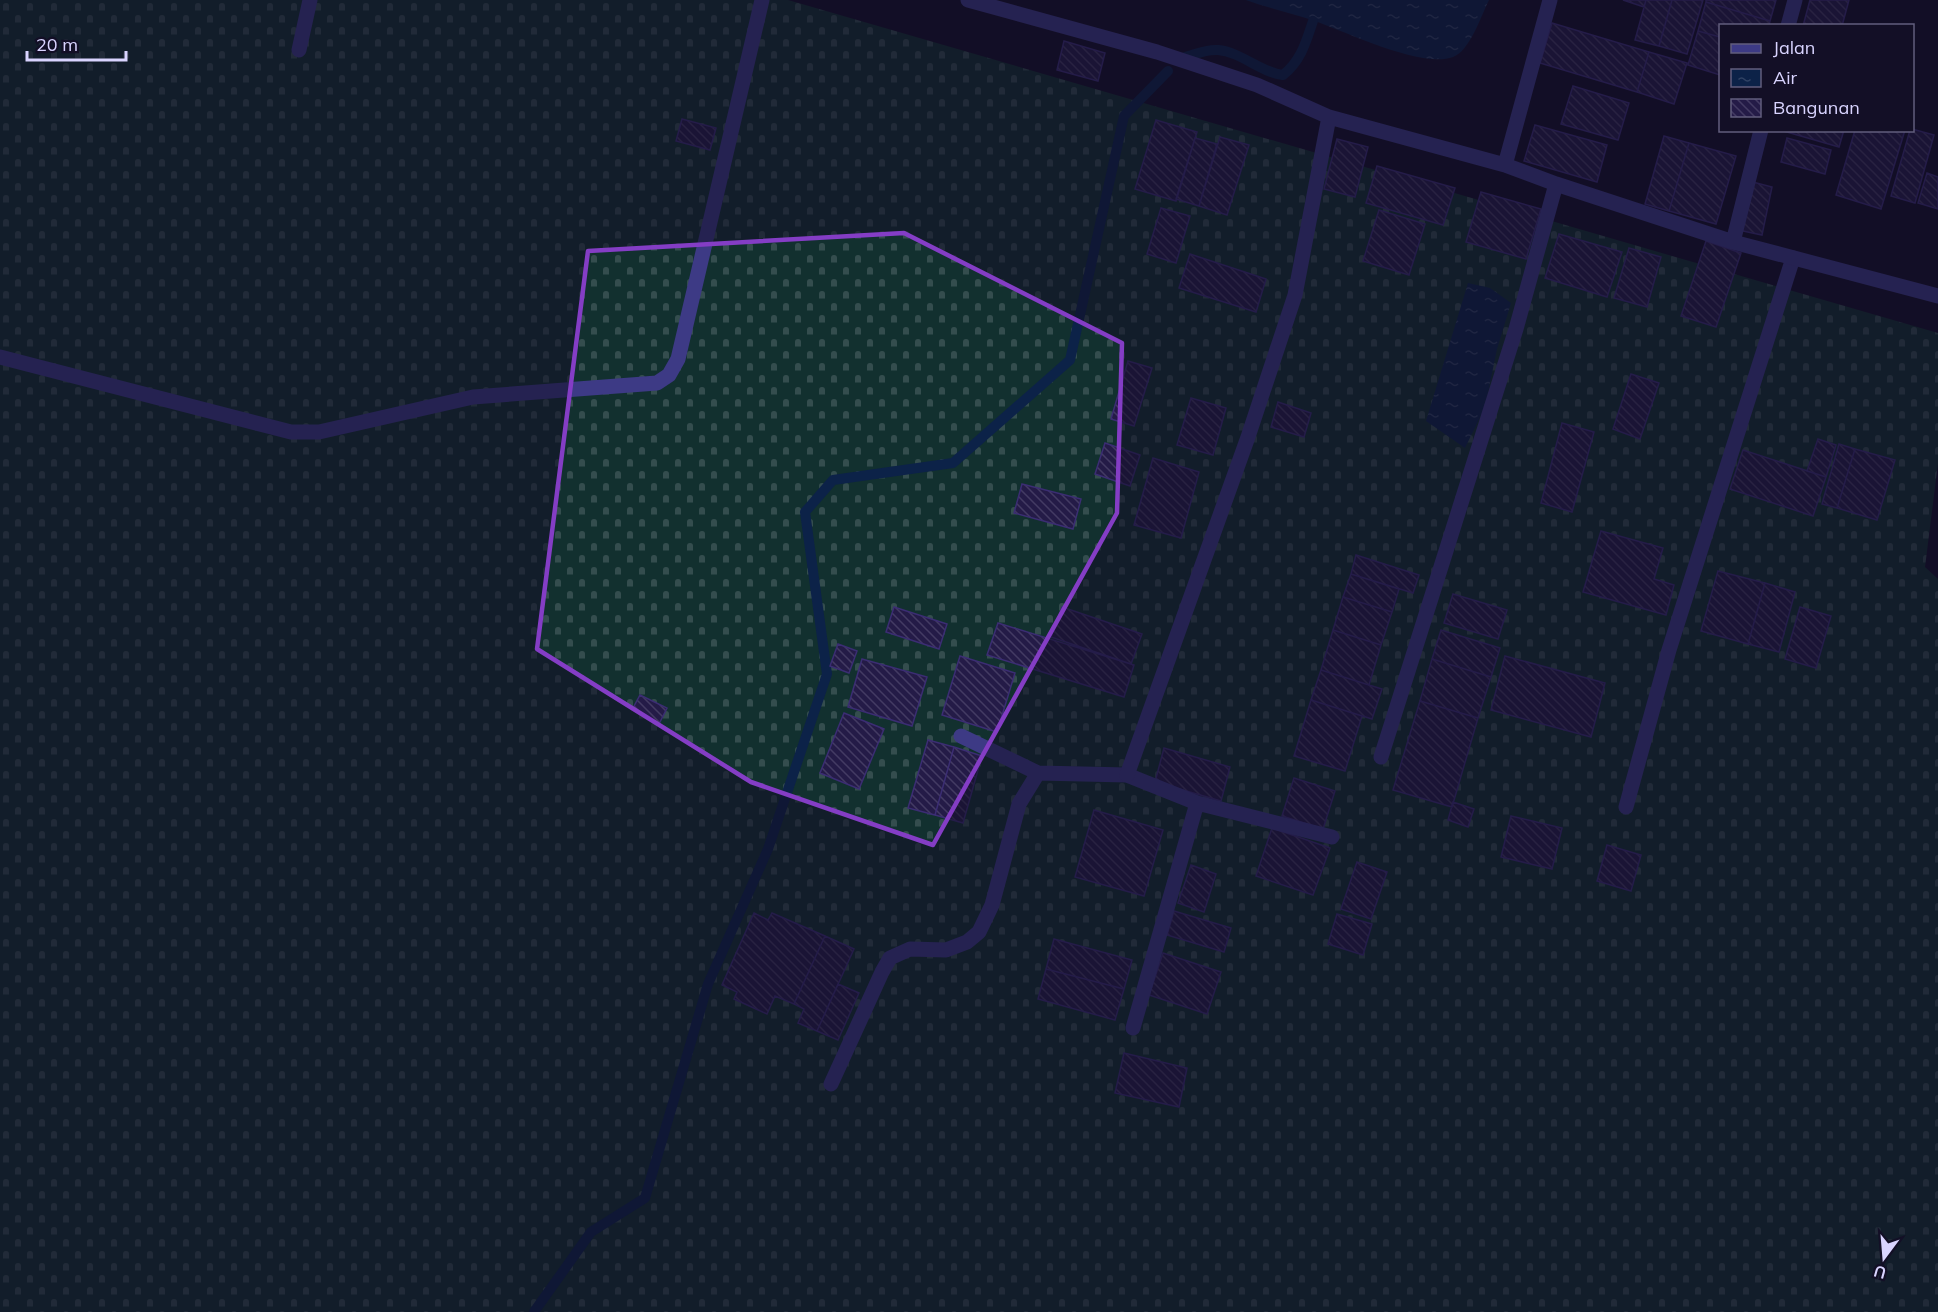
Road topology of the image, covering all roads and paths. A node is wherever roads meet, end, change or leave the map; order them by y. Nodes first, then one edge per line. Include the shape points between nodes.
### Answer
1 (310, 0) edge
2 (762, 0) edge
3 (968, 0) edge
4 (1550, 0) edge
5 (1795, 0) edge
6 (1789, 24) edge
7 (299, 50) dead end
8 (1329, 117) junction
9 (1760, 132) edge
10 (1505, 165) junction
11 (1556, 184) junction
12 (1732, 242) junction
13 (1792, 258) junction
14 (1938, 296) edge
15 (0, 357) edge
16 (961, 736) dead end
17 (1381, 757) dead end
18 (1038, 773) junction
19 (1127, 775) junction
20 (1197, 803) junction
21 (1626, 807) dead end
22 (1332, 837) dead end
23 (1133, 1028) dead end
24 (831, 1084) dead end

1 - 7 street
2 - 15 street via 678,359 669,375 657,383 473,397 307,433
3 - 8 street via 1157,52 1257,85
4 - 10 street
5 - 6 street
8 - 10 street
8 - 19 street via 1295,295
9 - 12 street
10 - 11 street
11 - 12 street
11 - 17 street via 1516,329
12 - 13 street
13 - 14 street
13 - 21 street via 1669,650
16 - 18 street
18 - 19 street
18 - 24 street via 1018,804 992,905 979,932 967,942 946,950 910,949 890,958
19 - 20 street
20 - 22 street
20 - 23 street

